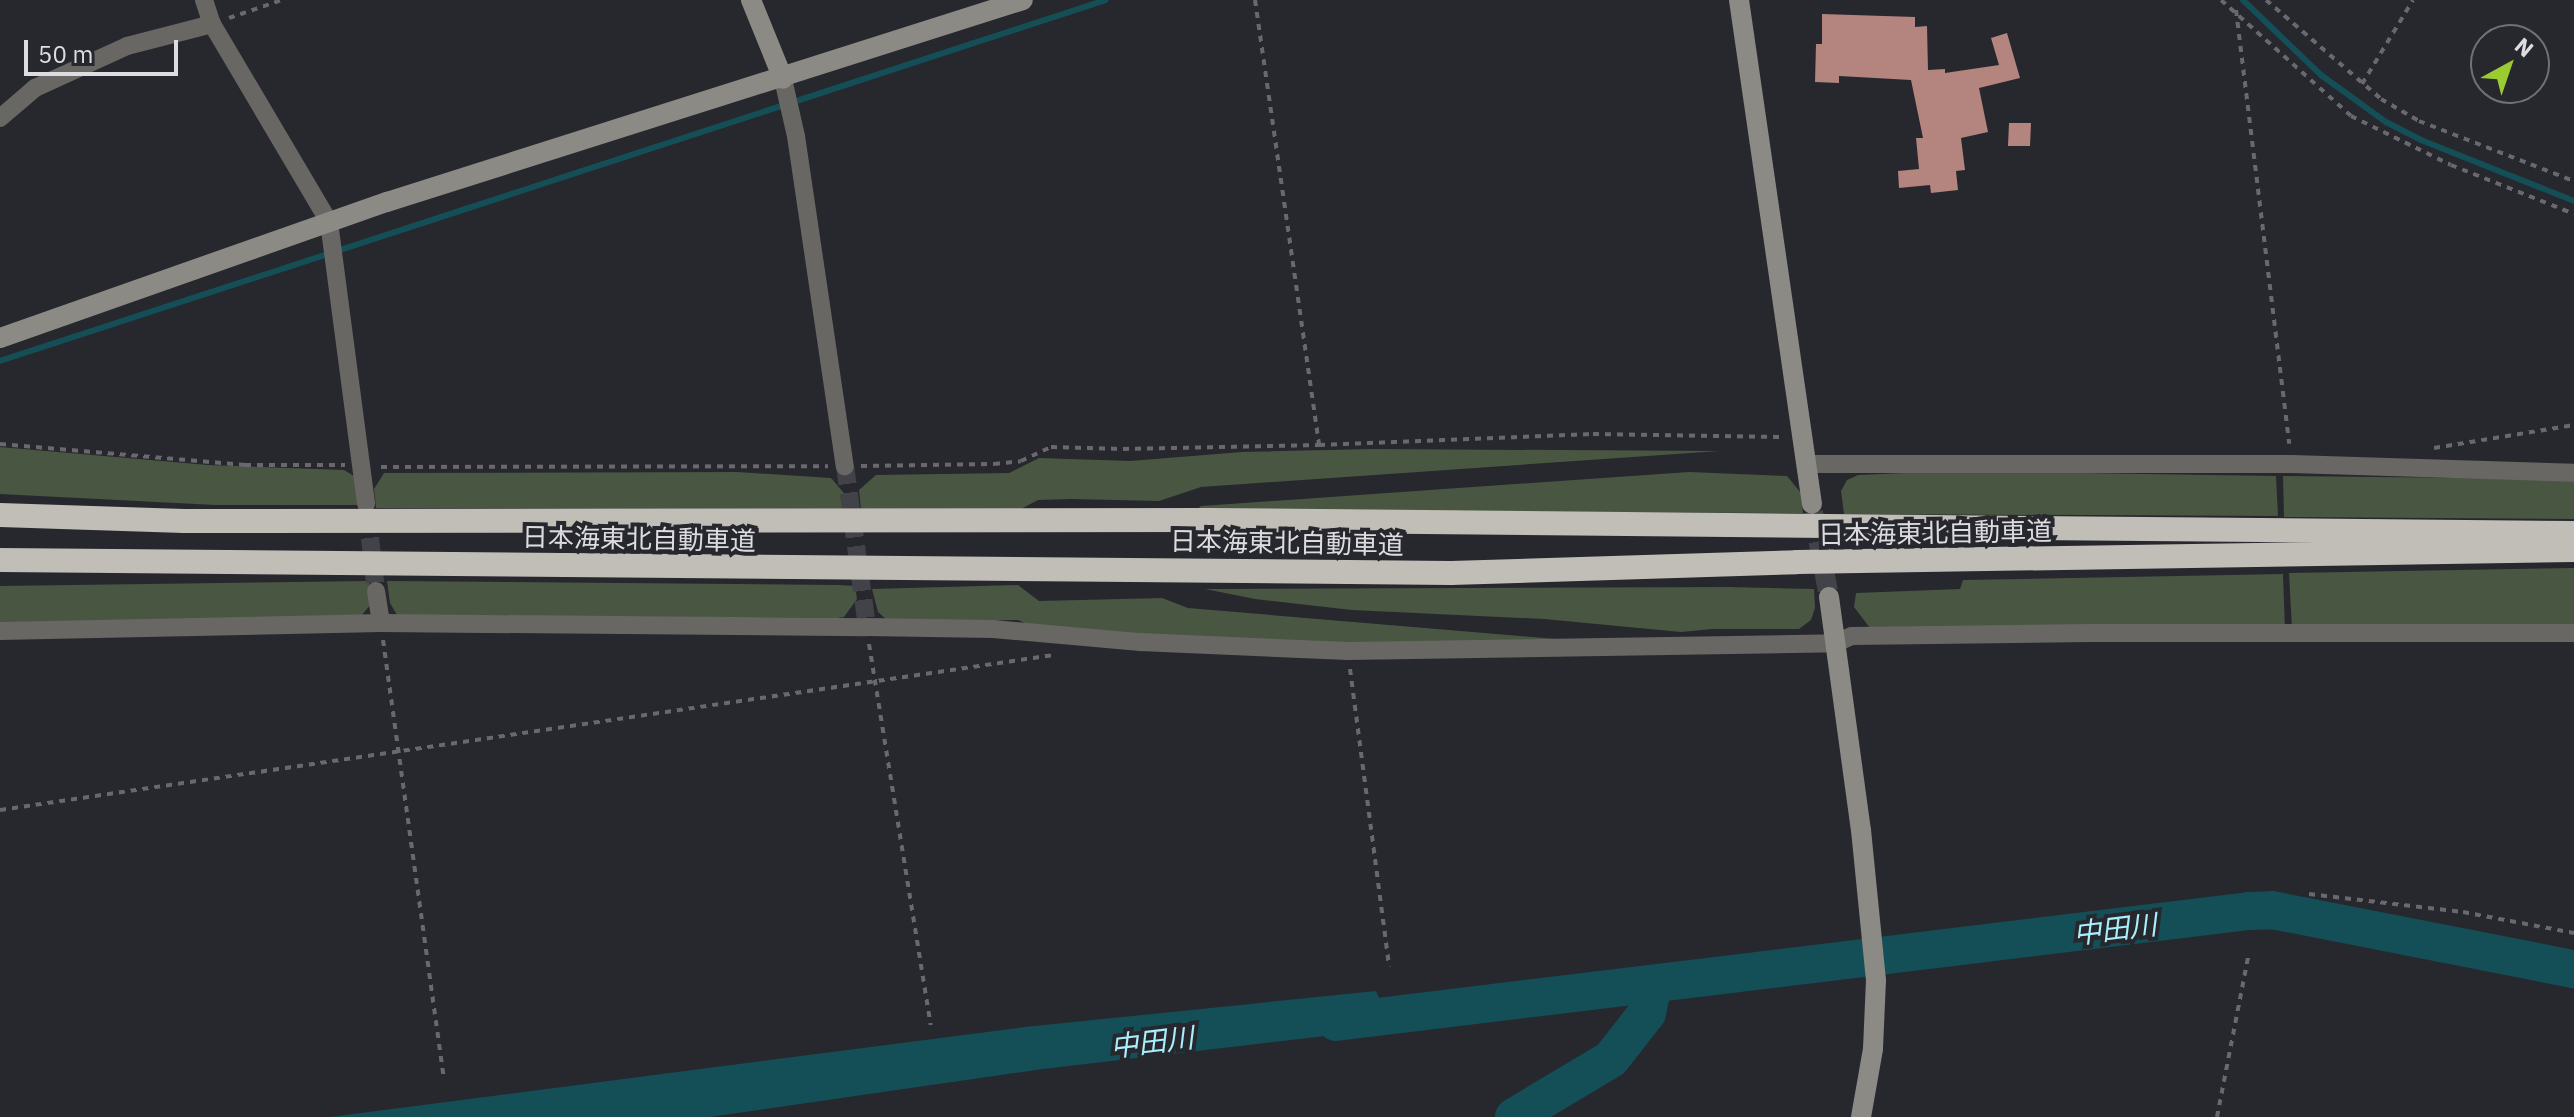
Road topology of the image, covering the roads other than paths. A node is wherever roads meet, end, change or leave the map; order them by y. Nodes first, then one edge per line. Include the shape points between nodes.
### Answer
1 (204, 0) edge
2 (751, 0) edge
3 (1023, 0) edge
4 (1739, 0) edge
5 (212, 24) junction
6 (783, 79) junction
7 (0, 118) edge
8 (329, 222) junction
9 (0, 338) edge
10 (1806, 464) junction
11 (845, 466) tunnel mouth
12 (2574, 473) edge
13 (366, 504) tunnel mouth
14 (1812, 504) tunnel mouth
15 (0, 515) edge
16 (2574, 533) edge
17 (2574, 550) edge
18 (0, 560) edge
19 (102, 563) junction
20 (0, 566) edge
21 (376, 591) tunnel mouth
22 (1829, 597) tunnel mouth
23 (381, 623) junction
24 (0, 631) edge
25 (2574, 633) edge
26 (1836, 643) junction
27 (1861, 1117) edge

1 - 5 street
2 - 6 street
3 - 6 street
4 - 10 street
5 - 7 street via 127,46 35,88
5 - 8 street
6 - 8 street
6 - 11 street
8 - 9 street
8 - 13 street
10 - 12 street via 2292,464
10 - 14 street
15 - 16 highway, 日本海東北自動車道 via 200,521 1210,520
17 - 19 highway, 日本海東北自動車道 via 1451,573
18 - 19 highway, 日本海東北自動車道
19 - 20 highway
21 - 23 street
22 - 26 street
23 - 24 street
23 - 26 street via 993,629 1348,651
25 - 26 street via 1852,636
26 - 27 street via 1876,980 1873,1049

